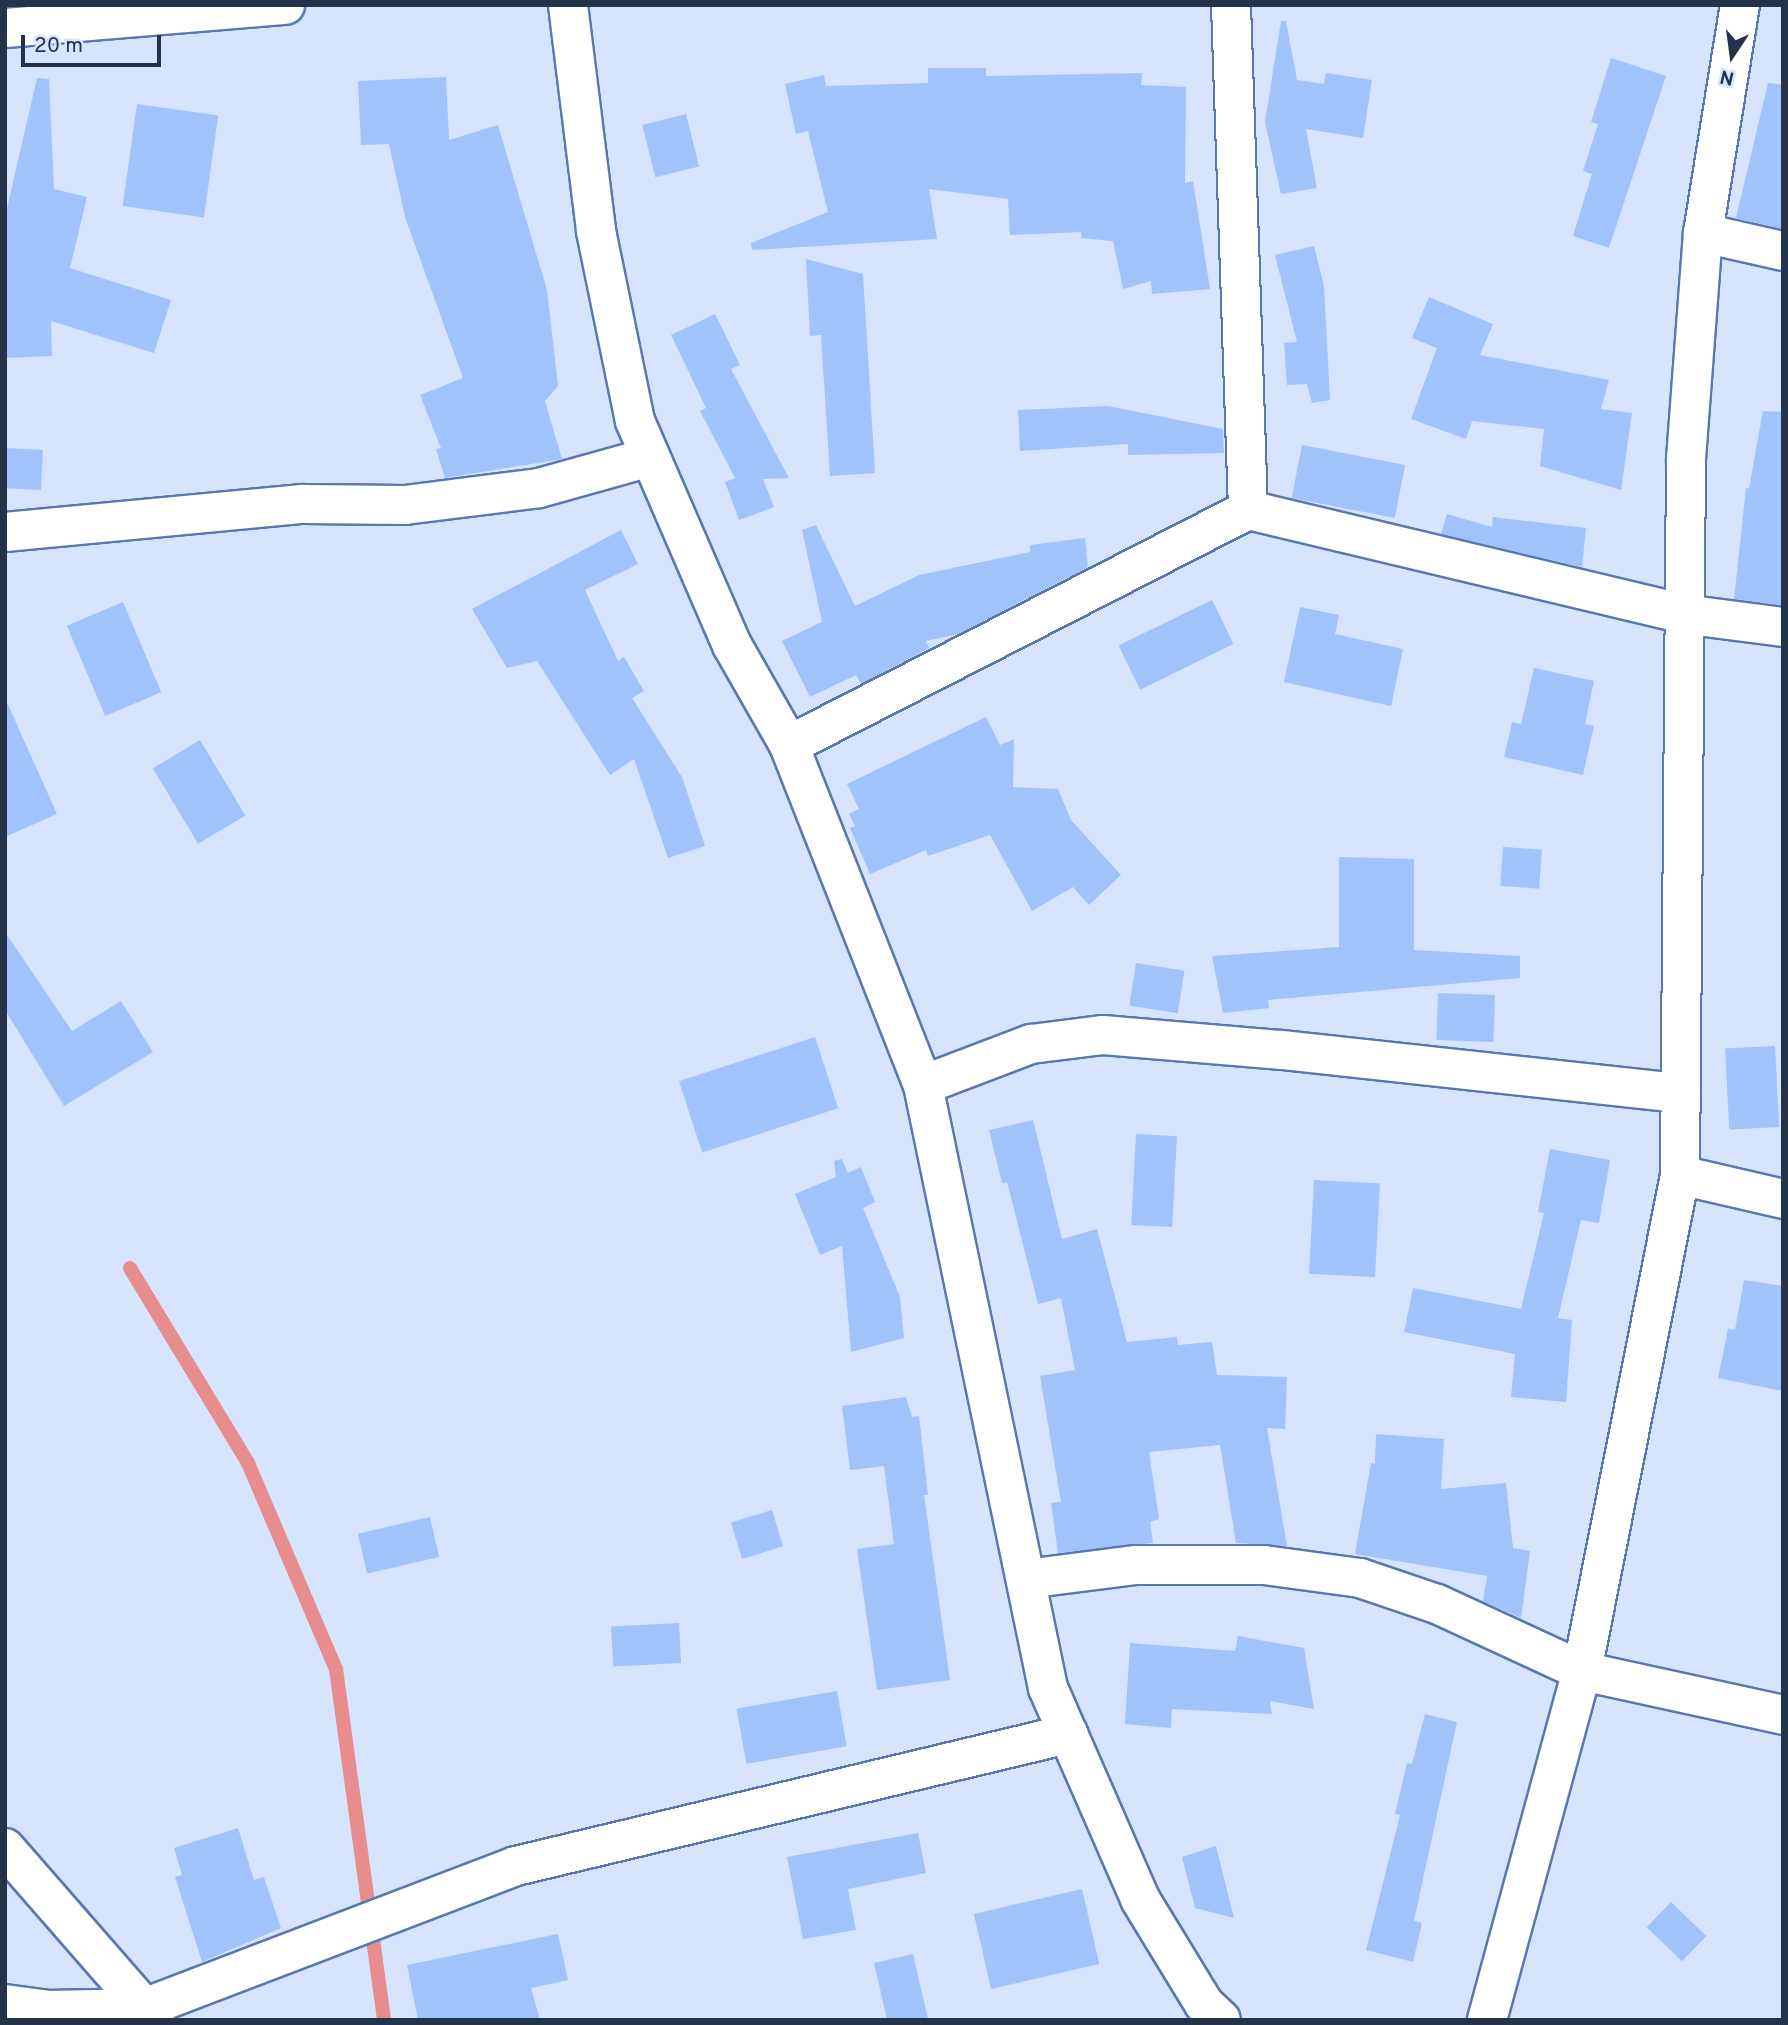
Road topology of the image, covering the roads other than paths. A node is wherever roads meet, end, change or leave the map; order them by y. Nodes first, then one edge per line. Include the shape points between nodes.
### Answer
1 (285, 5) edge
2 (568, 5) edge
3 (1231, 5) edge
4 (1740, 5) edge
5 (5, 28) edge
6 (1703, 233) junction
7 (1783, 251) edge
8 (650, 457) junction
9 (1248, 510) junction
10 (5, 532) edge
11 (1683, 614) junction
12 (1783, 627) edge
13 (789, 745) junction
14 (923, 1085) junction
15 (1681, 1093) junction
16 (1680, 1175) junction
17 (1783, 1199) edge
18 (1026, 1579) junction
19 (1582, 1671) junction
20 (1783, 1715) edge
21 (1068, 1734) junction
22 (5, 1848) edge
23 (5, 2004) edge
24 (149, 2014) edge
25 (1221, 2020) edge
26 (1487, 2020) edge

1 - 5 street
2 - 8 street via 597,231 635,421
3 - 9 street
4 - 6 street
6 - 7 street
6 - 11 street via 1686,459
8 - 10 street via 539,488 405,505 303,505 167,521
8 - 13 street via 732,645
9 - 11 street
9 - 13 street
11 - 12 street
11 - 15 street
13 - 14 street
14 - 15 street via 1031,1044 1103,1035
14 - 18 street
15 - 16 street
16 - 17 street
16 - 19 street
18 - 19 street via 1136,1565 1264,1565 1360,1578 1437,1604
18 - 21 street via 1048,1688
19 - 20 street
19 - 26 street
21 - 24 street via 516,1866
21 - 25 street via 1140,1899 1204,2004
22 - 24 street
23 - 24 street

